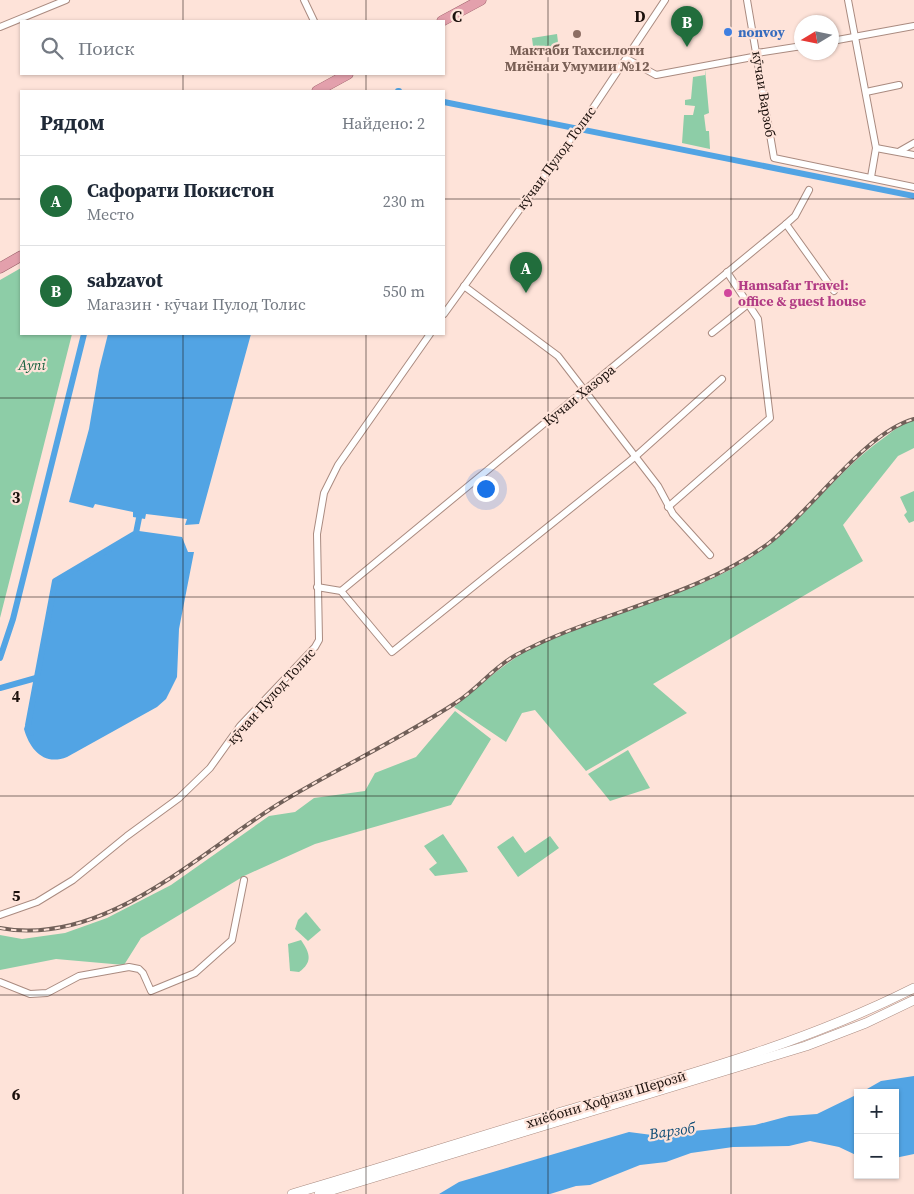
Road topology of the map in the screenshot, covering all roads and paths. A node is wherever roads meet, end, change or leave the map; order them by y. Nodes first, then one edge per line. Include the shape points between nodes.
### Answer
1 (66, 0) edge
2 (304, 0) edge
3 (481, 0) edge
4 (747, 0) edge
5 (848, 0) edge
6 (662, 2) edge
7 (314, 20) edge
8 (444, 20) edge
9 (914, 26) edge
10 (0, 27) edge
11 (855, 37) junction
12 (839, 40) edge
13 (794, 48) edge
14 (758, 55) junction
15 (627, 58) junction
16 (345, 75) edge
17 (899, 85) dead end
18 (319, 90) edge
19 (866, 92) junction
20 (914, 143) edge
21 (876, 148) junction
22 (900, 151) junction
23 (914, 155) edge
24 (871, 178) junction
25 (914, 187) edge
26 (809, 190) dead end
27 (786, 224) junction
28 (20, 257) edge
29 (0, 268) edge
30 (727, 272) junction
31 (464, 286) junction
32 (834, 291) dead end
33 (747, 304) junction
34 (445, 313) edge
35 (712, 333) dead end
36 (429, 335) edge
37 (722, 379) dead end
38 (585, 391) junction
39 (636, 456) junction
40 (668, 507) junction
41 (710, 555) dead end
42 (317, 587) junction
43 (341, 591) junction
44 (244, 880) dead end
45 (0, 915) edge
46 (0, 982) edge
47 (914, 988) edge
48 (914, 1000) edge
49 (292, 1194) edge
50 (319, 1194) edge

1 - 10 street
2 - 7 street
3 - 8 highway
4 - 14 street, кӯчаи Варзоб
5 - 11 street
6 - 15 street, кӯчаи Пулод Толис
9 - 11 street
11 - 12 street
11 - 19 street
13 - 14 street
14 - 15 street via 656,75
14 - 24 street, кӯчаи Варзоб via 774,158
15 - 31 street, кӯчаи Пулод Толис
16 - 18 highway
17 - 19 street
19 - 21 street
20 - 22 street
21 - 22 street
21 - 24 street
22 - 23 street
24 - 25 street
26 - 27 street, Кучаи Хазора via 795,216
27 - 30 street, Кучаи Хазора
27 - 32 street
28 - 29 highway
30 - 33 street
30 - 38 street, Кучаи Хазора
31 - 34 street, кӯчаи Пулод Толис
31 - 38 street via 558,356
33 - 35 street
33 - 40 street via 758,319 770,418
36 - 42 street, кӯчаи Пулод Толис via 328,482 318,521
37 - 39 street
38 - 39 street
38 - 43 street, Кучаи Хазора
39 - 40 street via 658,486
39 - 43 street via 392,652
40 - 41 street
42 - 43 street
42 - 45 street, кӯчаи Пулод Толис via 318,640 315,647 240,726 210,768 180,798 73,880 37,902
44 - 46 street via 232,940 195,973 151,991 143,973 129,967 79,976 47,993 30,994
47 - 49 main road, хиёбони Ҳофизи Шерозӣ via 850,1018 788,1041
48 - 50 main road, хиёбони Ҳофизи Шерозӣ via 866,1024 806,1046

